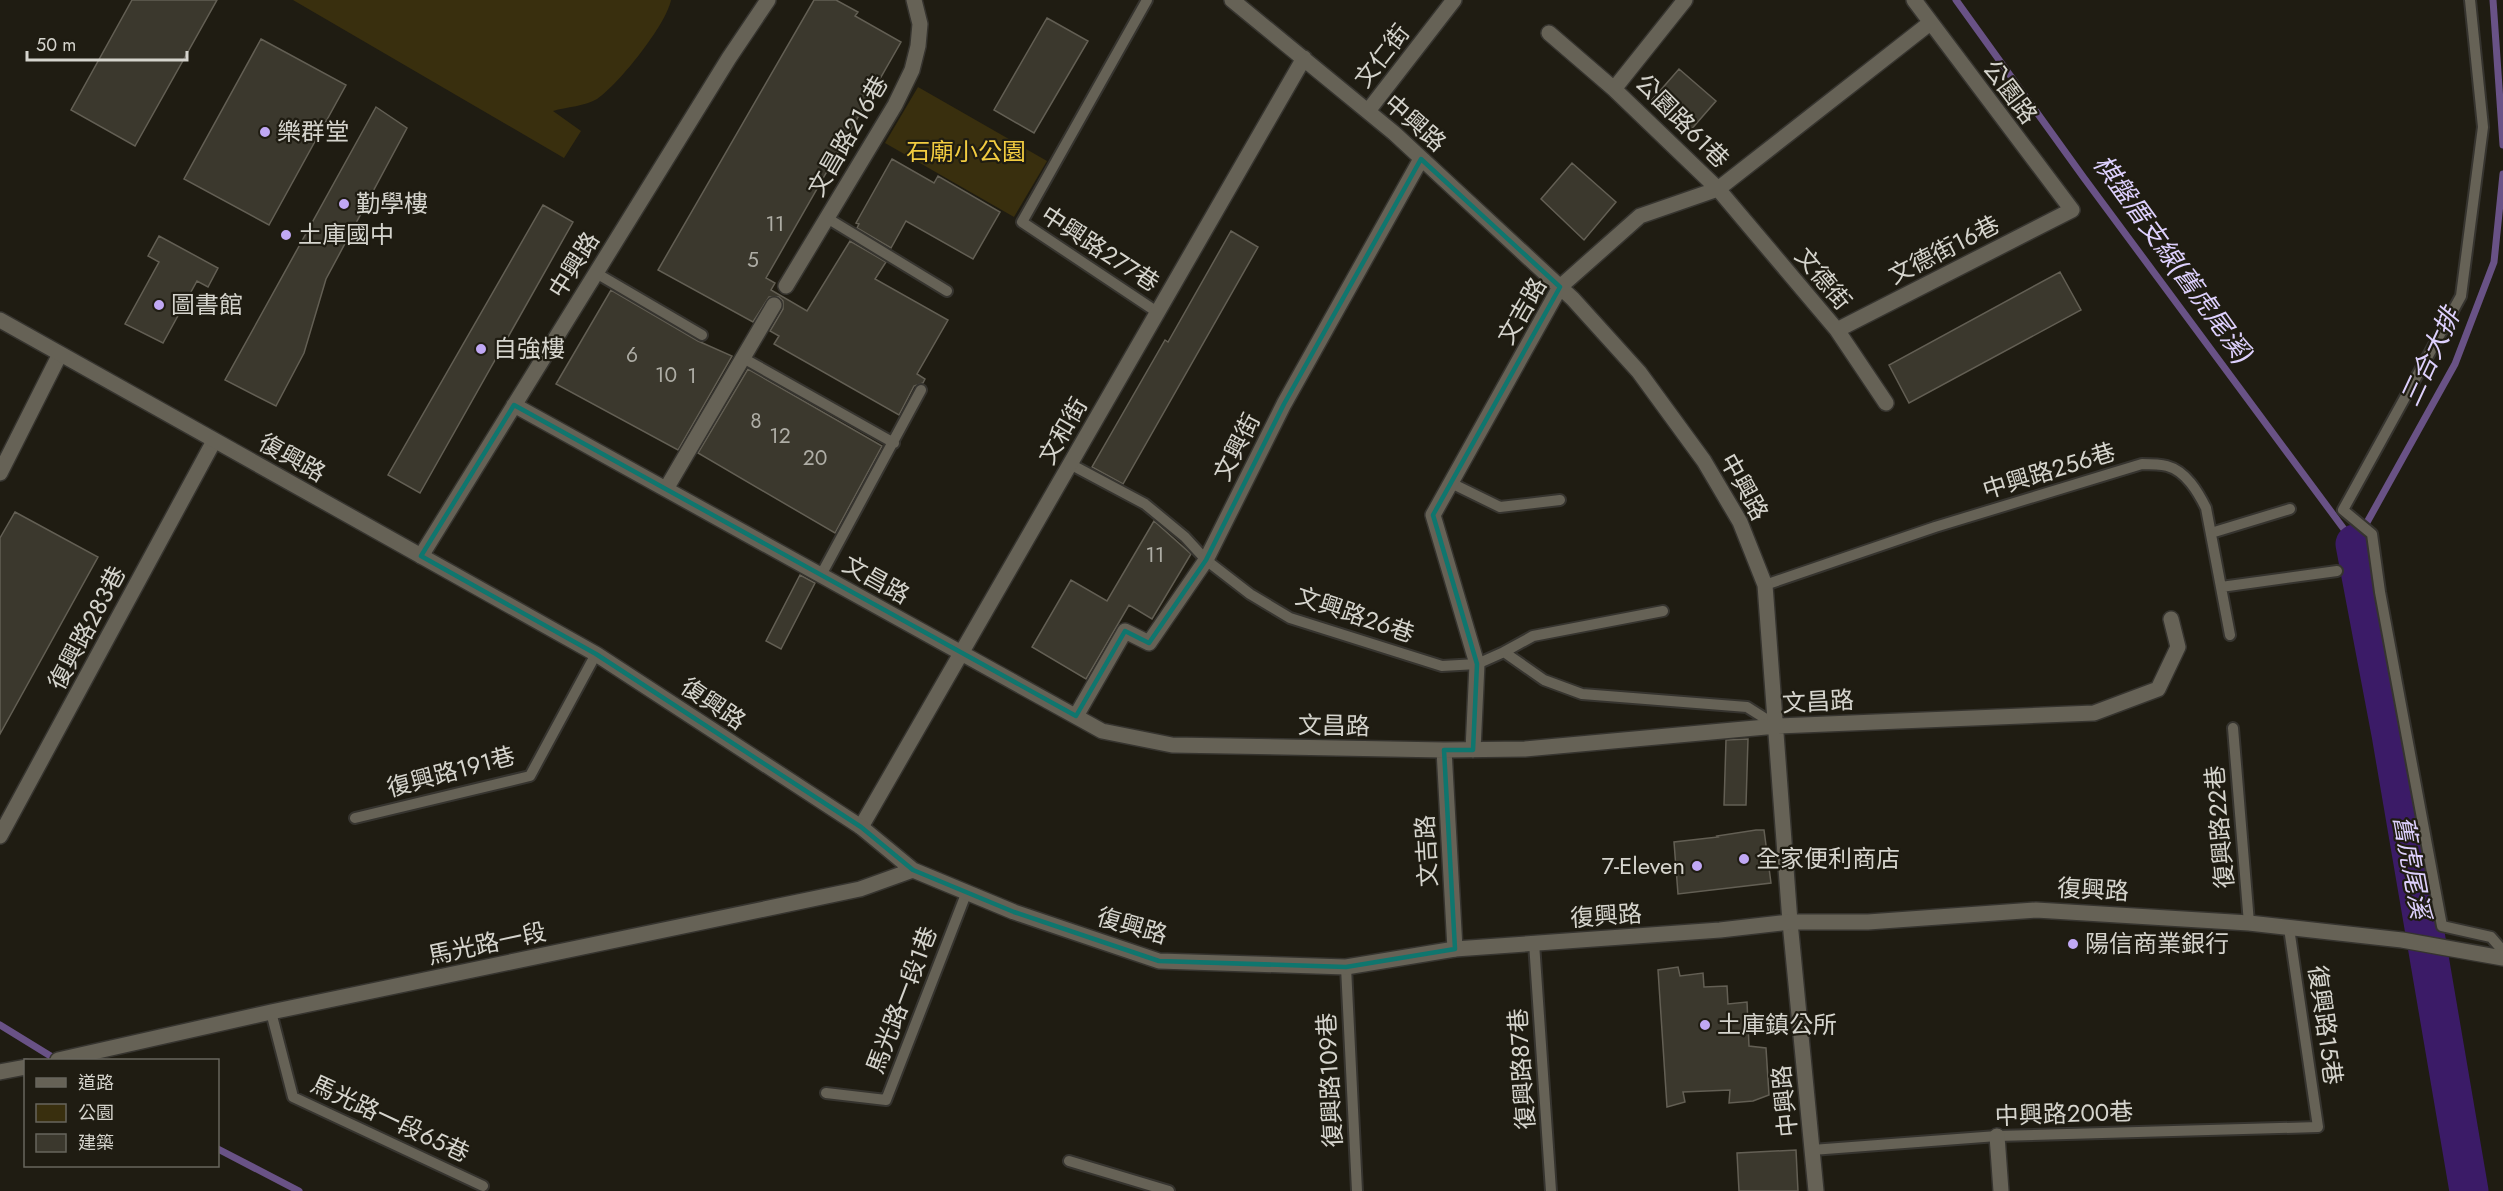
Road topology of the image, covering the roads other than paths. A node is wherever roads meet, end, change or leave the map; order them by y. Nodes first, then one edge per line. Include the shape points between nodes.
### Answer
1 (768, 0) edge
2 (914, 0) edge
3 (1148, 0) edge
4 (1232, 0) edge
5 (1454, 0) edge
6 (1685, 0) edge
7 (1914, 0) edge
8 (2470, 0) edge
9 (1250, 5) edge
10 (1930, 23) junction
11 (1549, 33) dead end
12 (1304, 58) junction
13 (1614, 89) junction
14 (1368, 111) junction
15 (1421, 159) junction
16 (1718, 189) junction
17 (2072, 210) joint
18 (827, 218) junction
19 (596, 273) junction
20 (786, 286) dead end
21 (1560, 286) junction
22 (946, 291) dead end
23 (774, 305) dead end
24 (1157, 312) junction
25 (0, 320) edge
26 (1837, 330) junction
27 (702, 335) dead end
28 (60, 354) junction
29 (743, 358) junction
30 (921, 390) dead end
31 (1886, 403) dead end
32 (514, 405) junction
33 (214, 441) junction
34 (894, 443) junction
35 (1070, 464) junction
36 (0, 472) edge
37 (1451, 483) junction
38 (666, 489) junction
39 (1560, 500) dead end
40 (2290, 509) dead end
41 (2211, 533) junction
42 (421, 556) junction
43 (1206, 560) junction
44 (2337, 571) dead end
45 (821, 575) junction
46 (1765, 585) junction
47 (2221, 587) junction
48 (1663, 611) dead end
49 (2170, 619) dead end
50 (2230, 635) dead end
51 (1504, 652) junction
52 (961, 653) junction
53 (596, 654) junction
54 (1477, 663) junction
55 (1076, 716) junction
56 (1777, 726) junction
57 (2233, 728) dead end
58 (1444, 750) junction
59 (1473, 750) junction
60 (355, 818) dead end
61 (861, 827) junction
62 (0, 836) edge
63 (913, 870) junction
64 (966, 894) junction
65 (1790, 922) junction
66 (2249, 923) junction
67 (2289, 928) junction
68 (1534, 943) junction
69 (1455, 949) junction
70 (2503, 951) edge
71 (2503, 958) edge
72 (1346, 967) junction
73 (271, 1012) junction
74 (64, 1059) edge
75 (24, 1067) edge
76 (0, 1072) edge
77 (826, 1093) dead end
78 (2318, 1127) joint
79 (1997, 1136) junction
80 (1812, 1150) junction
81 (1068, 1161) dead end
82 (483, 1186) dead end
83 (1168, 1191) edge
84 (1357, 1191) edge
85 (1551, 1191) edge
86 (1816, 1191) edge
87 (2001, 1191) edge

1 - 19 street, 中興路
2 - 18 street, 文昌路216巷 via 920,24 912,70
3 - 24 lane, 中興路277巷 via 1022,222
4 - 9 street, 中興路
5 - 14 street, 文仁街
6 - 13 street, 公園路61巷
7 - 10 street, 公園路
8 - 70 lane via 2483,127 2461,296 2343,510 2372,534 2442,926 2491,937
9 - 12 street, 中興路
10 - 16 street, 文吉路
10 - 17 street, 公園路
11 - 13 street
12 - 14 street, 中興路
12 - 24 street, 文和街
13 - 16 street, 公園路61巷
14 - 15 street, 中興路
15 - 21 street, 中興路
15 - 43 street, 文興街 via 1284,404
16 - 21 street, 文吉路 via 1640,216
16 - 26 street, 文德街
17 - 26 street, 文德街16巷
18 - 20 street, 文昌路216巷
18 - 22 lane
19 - 27 lane
19 - 32 street, 中興路
21 - 37 street, 文吉路
21 - 46 street, 中興路 via 1639,372 1704,460 1740,522
23 - 29 street
24 - 35 street, 文和街
25 - 28 street, 復興路
26 - 31 street, 文德街
28 - 33 street, 復興路
28 - 36 street
29 - 34 lane
29 - 38 street
30 - 34 lane
32 - 38 street, 文昌路
32 - 42 street, 中興路
33 - 42 street, 復興路
33 - 62 street, 復興路283巷
34 - 45 lane
35 - 43 lane, 文興路26巷 via 1145,504
35 - 52 street, 文和街
37 - 39 lane via 1500,507
37 - 54 street, 文吉路 via 1433,515
38 - 45 street, 文昌路
40 - 41 lane
41 - 46 lane, 中興路256巷 via 2206,508 2186,478 2168,466 2142,464 1935,527
41 - 47 lane, 中興路256巷
42 - 53 street, 復興路
43 - 54 lane, 文興路26巷 via 1290,618 1442,666
43 - 55 street, 文興街 via 1149,643 1125,631
44 - 47 lane
45 - 52 street, 文昌路
46 - 56 street, 中興路
47 - 50 lane, 中興路256巷
48 - 51 lane, 文興路26巷 via 1533,636
49 - 56 street, 文昌路 via 2178,647 2158,688 2094,713
51 - 54 lane, 文興路26巷
51 - 56 lane via 1544,680 1582,694 1747,707
52 - 55 street, 文昌路
52 - 61 street, 文和街
53 - 60 lane, 復興路191巷 via 530,776
53 - 61 street, 復興路
54 - 59 street, 文吉路
55 - 58 street, 文昌路 via 1102,731 1172,745
56 - 59 street, 文昌路 via 1525,749
56 - 65 street, 中興路
57 - 66 lane, 復興路22巷
58 - 59 street, 文昌路
58 - 69 street, 文吉路
61 - 63 street, 復興路
63 - 64 street, 復興路
63 - 73 street, 馬光路一段 via 860,889
64 - 72 street, 復興路 via 1159,961
64 - 77 lane, 馬光路一段1巷 via 886,1100
65 - 66 street, 復興路 via 1868,922 2036,910
65 - 68 street, 復興路
65 - 80 street, 中興路
66 - 67 street, 復興路
67 - 71 street, 復興路 via 2402,940
67 - 78 lane, 復興路15巷
68 - 69 street, 復興路
68 - 85 lane, 復興路87巷
69 - 72 street, 復興路
72 - 84 lane, 復興路109巷
73 - 74 street, 馬光路一段
73 - 82 lane, 馬光路一段65巷 via 293,1098
75 - 76 street
78 - 79 lane, 中興路200巷
79 - 80 lane, 中興路200巷
79 - 87 street
80 - 86 street, 中興路
81 - 83 lane

